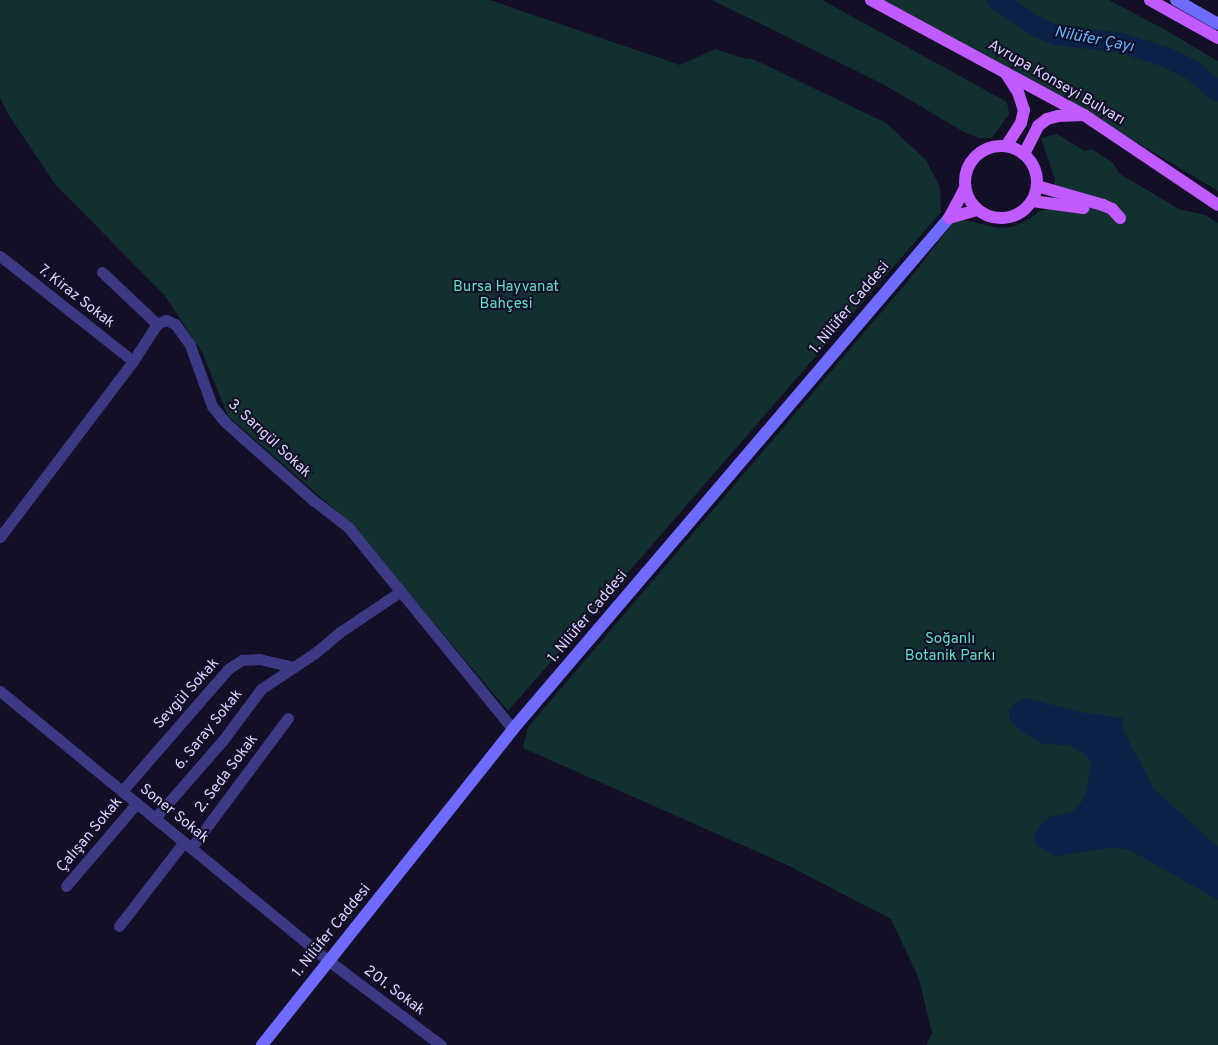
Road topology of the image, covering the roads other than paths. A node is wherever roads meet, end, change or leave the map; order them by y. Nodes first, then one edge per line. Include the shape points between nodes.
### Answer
1 (871, 0) edge
2 (1150, 0) edge
3 (1176, 0) edge
4 (1218, 24) edge
5 (1218, 38) edge
6 (1004, 70) junction
7 (1084, 115) junction
8 (1006, 146) junction
9 (1024, 154) junction
10 (1037, 186) junction
11 (965, 188) junction
12 (1032, 201) junction
13 (1218, 205) edge
14 (977, 210) junction
15 (949, 218) junction
16 (0, 256) edge
17 (102, 272) dead end
18 (157, 324) junction
19 (133, 361) junction
20 (0, 537) edge
21 (401, 591) junction
22 (294, 667) junction
23 (0, 690) edge
24 (288, 718) dead end
25 (514, 729) junction
26 (122, 791) junction
27 (137, 803) junction
28 (155, 818) junction
29 (187, 845) junction
30 (66, 886) dead end
31 (119, 926) dead end
32 (329, 962) junction
33 (262, 1045) edge
34 (441, 1045) edge

1 - 6 main road, Avrupa Konseyi Bulvarı
2 - 5 main road
3 - 4 main road
6 - 7 main road, Avrupa Konseyi Bulvarı
6 - 8 main road via 1018,92 1024,110
7 - 9 main road via 1047,119 1038,126
7 - 13 main road, Avrupa Konseyi Bulvarı
8 - 9 main road
8 - 11 main road via 984,149 974,156 966,172
9 - 10 main road via 1035,168
10 - 12 main road
10 - 12 main road via 1103,205 1120,218 1071,205
11 - 14 main road via 968,199
11 - 15 main road
12 - 14 main road via 1009,218 996,218
14 - 15 main road
15 - 25 main road, 1. Nilüfer Caddesi
16 - 19 street, 7. Kiraz Sokak
17 - 18 street
18 - 19 street
18 - 21 street, 3. Sarıgül Sokak via 166,320 175,324 190,345 212,406 225,422 348,527
19 - 20 street
21 - 22 street, 6. Saray Sokak
21 - 25 street, 3. Sarıgül Sokak
22 - 26 street, Sevgül Sokak via 259,659 242,660 228,668
22 - 28 street, 6. Saray Sokak via 261,689 223,740
23 - 26 street, Soner Sokak
24 - 29 street, 2. Seda Sokak
25 - 32 main road, 1. Nilüfer Caddesi
26 - 27 street, Soner Sokak
27 - 28 street, Soner Sokak
27 - 30 street, Çalışan Sokak
28 - 29 street, Soner Sokak
29 - 31 street, 2. Seda Sokak
29 - 32 street, Soner Sokak
32 - 33 main road, 1. Nilüfer Caddesi
32 - 34 street, 201. Sokak

